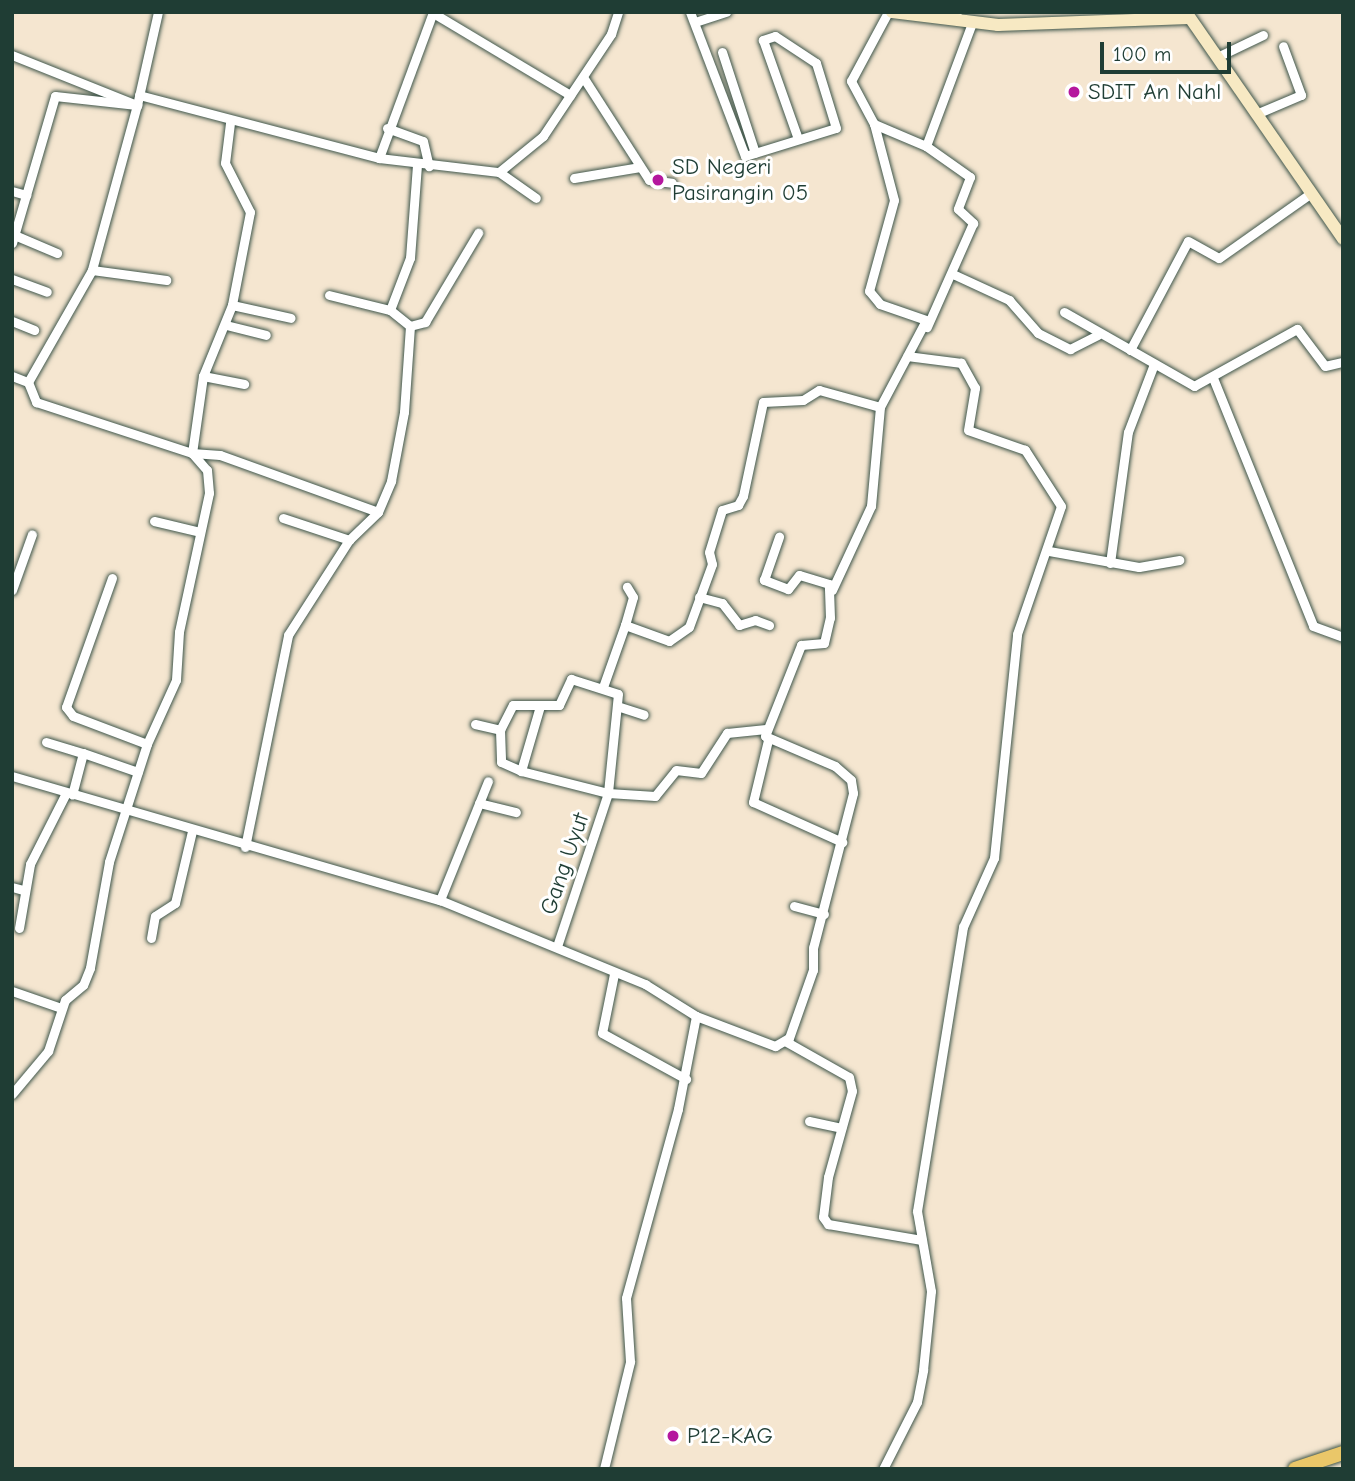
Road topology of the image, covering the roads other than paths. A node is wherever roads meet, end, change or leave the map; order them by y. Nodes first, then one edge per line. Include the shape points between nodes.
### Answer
1 (158, 12) edge
2 (618, 12) edge
3 (726, 12) edge
4 (890, 12) edge
5 (433, 13) edge
6 (1187, 15) edge
7 (693, 17) edge
8 (972, 23) junction
9 (1263, 35) dead end
10 (1283, 46) dead end
11 (12, 55) edge
12 (1217, 57) junction
13 (712, 66) junction
14 (583, 77) junction
15 (139, 95) junction
16 (570, 95) junction
17 (136, 105) junction
18 (1256, 114) junction
19 (230, 123) junction
20 (874, 124) junction
21 (387, 128) junction
22 (797, 139) junction
23 (926, 146) junction
24 (755, 153) junction
25 (379, 158) junction
26 (416, 165) junction
27 (429, 166) junction
28 (640, 167) junction
29 (499, 172) junction
30 (574, 178) dead end
31 (672, 183) dead end
32 (12, 191) edge
33 (1311, 193) junction
34 (26, 195) junction
35 (536, 198) dead end
36 (478, 233) dead end
37 (13, 237) edge
38 (1343, 239) edge
39 (57, 253) dead end
40 (92, 270) junction
41 (954, 275) junction
42 (12, 279) edge
43 (166, 280) dead end
44 (47, 292) dead end
45 (330, 295) dead end
46 (232, 304) junction
47 (390, 310) junction
48 (1064, 312) dead end
49 (291, 318) dead end
50 (12, 321) edge
51 (226, 325) junction
52 (410, 326) junction
53 (34, 330) dead end
54 (266, 335) dead end
55 (1098, 335) junction
56 (1130, 350) junction
57 (910, 356) junction
58 (1343, 362) edge
59 (1154, 363) junction
60 (12, 376) edge
61 (203, 376) junction
62 (1213, 378) junction
63 (28, 382) junction
64 (244, 384) dead end
65 (880, 407) junction
66 (192, 453) junction
67 (378, 512) junction
68 (283, 518) dead end
69 (154, 521) dead end
70 (200, 532) junction
71 (32, 534) dead end
72 (779, 537) dead end
73 (349, 540) junction
74 (1049, 551) junction
75 (1179, 560) dead end
76 (1110, 563) junction
77 (112, 578) dead end
78 (626, 587) dead end
79 (12, 590) edge
80 (832, 590) junction
81 (699, 597) junction
82 (625, 625) junction
83 (769, 625) dead end
84 (1343, 637) edge
85 (603, 687) junction
86 (540, 706) junction
87 (617, 706) junction
88 (644, 715) dead end
89 (475, 724) dead end
90 (766, 729) junction
91 (500, 730) junction
92 (768, 740) junction
93 (46, 742) dead end
94 (147, 744) junction
95 (83, 753) junction
96 (521, 771) junction
97 (138, 772) junction
98 (12, 776) edge
99 (488, 781) dead end
100 (608, 793) junction
101 (69, 794) junction
102 (479, 803) junction
103 (516, 812) dead end
104 (125, 813) junction
105 (192, 831) junction
106 (842, 842) junction
107 (245, 847) junction
108 (12, 887) edge
109 (23, 890) junction
110 (440, 900) junction
111 (794, 906) dead end
112 (824, 914) junction
113 (19, 928) dead end
114 (150, 938) dead end
115 (557, 946) junction
116 (614, 974) junction
117 (12, 991) edge
118 (61, 1008) junction
119 (696, 1016) junction
120 (785, 1041) junction
121 (686, 1079) junction
122 (12, 1094) edge
123 (810, 1121) dead end
124 (841, 1128) junction
125 (922, 1240) junction
126 (1343, 1453) edge
127 (604, 1469) edge
128 (883, 1469) edge
129 (1295, 1469) edge

1 - 15 street
2 - 14 street
3 - 7 street
4 - 8 street
4 - 20 street via 851,81
5 - 16 street
5 - 21 street
6 - 8 street
6 - 12 street
7 - 13 street
8 - 23 street
9 - 12 street
10 - 18 street via 1301,94
11 - 17 street
12 - 18 street
13 - 24 street via 746,156
13 - 24 street via 723,57
14 - 16 street
14 - 28 street
15 - 17 street
15 - 19 street
16 - 29 street via 543,136
17 - 34 street via 55,96
17 - 40 street
18 - 33 street
19 - 25 street
19 - 46 street via 225,163 250,212
20 - 23 street
20 - 57 street via 895,206 869,291 880,304 926,319
21 - 25 street
21 - 27 street via 423,141
22 - 22 street via 836,128 816,62 775,36 763,40
22 - 24 street
23 - 41 street via 970,177 958,209 973,223
25 - 26 street
26 - 27 street
26 - 47 street via 410,258
27 - 29 street
28 - 30 street
28 - 31 street via 649,180
29 - 35 street
32 - 34 street
33 - 38 street
33 - 56 street via 1219,258 1188,241
34 - 37 street
36 - 52 street via 425,321
37 - 39 street
40 - 43 street
40 - 63 street
41 - 55 street via 1009,300 1038,333 1070,349
41 - 57 street
42 - 44 street
45 - 47 street
46 - 49 street
46 - 51 street
47 - 52 street
48 - 55 street
50 - 53 street
51 - 54 street
51 - 61 street
52 - 67 street via 401,433
55 - 56 street
56 - 59 street
57 - 65 street
57 - 74 street via 961,363 975,388 968,430 1035,459 1061,500
58 - 62 street via 1325,366 1297,328
59 - 62 street via 1194,386
59 - 76 street via 1128,432
60 - 63 street
61 - 64 street
61 - 66 street
62 - 84 street via 1313,626
63 - 66 street via 36,402
65 - 80 street via 871,506
65 - 81 street via 819,390 802,400 763,402 743,496 738,505 722,510
66 - 67 street via 220,455
66 - 70 street via 207,470
67 - 73 street
68 - 73 street
69 - 70 street
70 - 94 street via 176,680
71 - 79 street
72 - 80 street via 764,580 789,589 799,576
73 - 107 street via 288,635
74 - 76 street
74 - 125 street via 1017,635 994,858 963,927 917,1211
75 - 76 street via 1146,567
77 - 94 street via 66,707 73,716
78 - 82 street via 633,597
80 - 90 street via 824,643 803,643
81 - 82 street via 688,627 674,639
81 - 83 street via 722,603 739,625 755,620
82 - 85 street
85 - 86 street via 571,679 559,705
85 - 87 street via 618,694
86 - 91 street via 513,705
86 - 96 street
87 - 88 street
87 - 100 street, Gang Uyut
89 - 91 street
90 - 92 street
90 - 100 street via 727,733 701,773 676,770 655,796
91 - 96 street via 502,762
92 - 106 street via 828,762 851,780
92 - 106 street via 753,802
93 - 95 street
94 - 97 street
95 - 97 street
95 - 101 street
96 - 100 street
97 - 104 street
98 - 101 street
99 - 102 street
100 - 115 street, Gang Uyut
101 - 104 street
101 - 109 street
102 - 103 street
102 - 110 street
104 - 105 street
104 - 118 street via 97,911 86,980
105 - 107 street
105 - 114 street via 175,903 155,916
106 - 112 street
107 - 110 street
108 - 109 street
109 - 113 street
110 - 115 street
111 - 112 street
112 - 120 street via 813,970
115 - 116 street
116 - 119 street
116 - 121 street via 602,1033
117 - 118 street
118 - 122 street via 48,1051
119 - 120 street via 775,1046
119 - 121 street
120 - 124 street via 849,1077
121 - 127 street via 626,1298 630,1362
123 - 124 street
124 - 125 street via 828,1177 823,1217 828,1224
125 - 128 street via 931,1292 923,1370 917,1402
126 - 129 main road

